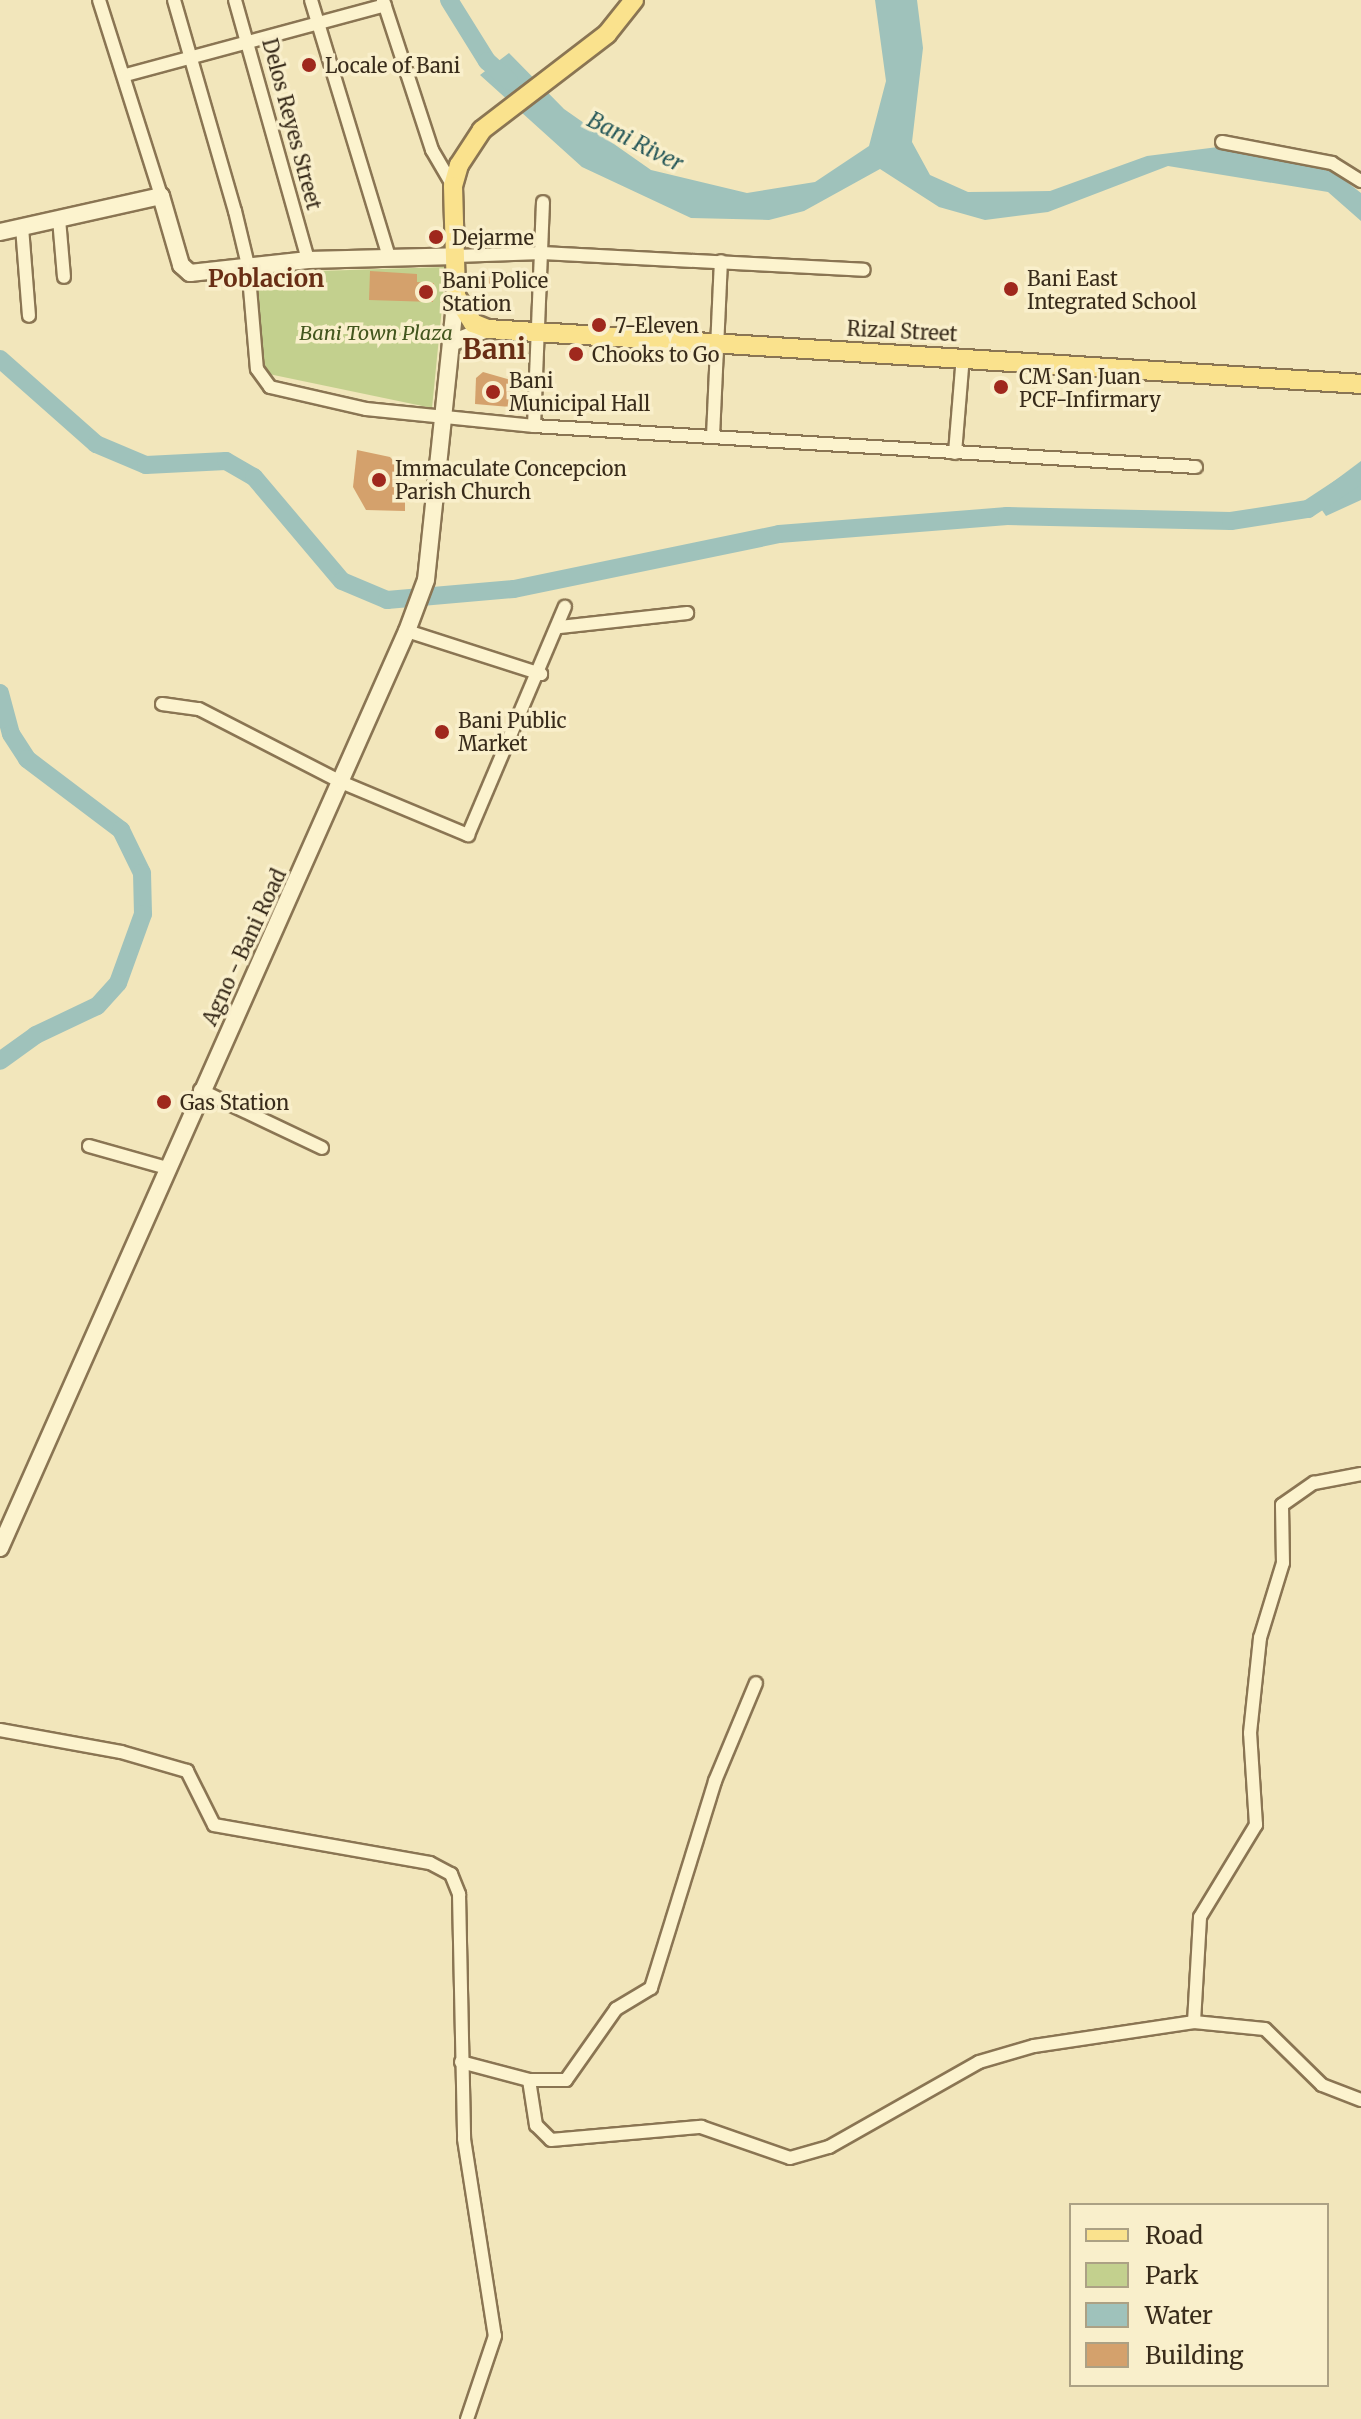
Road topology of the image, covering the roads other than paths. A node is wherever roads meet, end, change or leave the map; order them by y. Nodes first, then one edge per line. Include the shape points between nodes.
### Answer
1 (99, 0) edge
2 (174, 0) edge
3 (235, 0) edge
4 (311, 0) edge
5 (634, 0) edge
6 (384, 2) edge
7 (319, 24) junction
8 (248, 42) junction
9 (191, 58) junction
10 (126, 75) junction
11 (1222, 142) dead end
12 (1361, 181) edge
13 (453, 186) junction
14 (161, 196) junction
15 (543, 202) dead end
16 (59, 219) junction
17 (22, 227) junction
18 (0, 232) edge
19 (542, 253) junction
20 (456, 256) junction
21 (389, 257) junction
22 (308, 260) junction
23 (721, 261) junction
24 (248, 265) junction
25 (864, 270) dead end
26 (64, 277) dead end
27 (456, 296) junction
28 (29, 316) dead end
29 (488, 329) junction
30 (537, 332) junction
31 (451, 343) junction
32 (716, 344) junction
33 (963, 356) junction
34 (1361, 384) edge
35 (443, 416) junction
36 (534, 426) junction
37 (713, 436) junction
38 (955, 453) junction
39 (1196, 467) dead end
40 (565, 607) dead end
41 (687, 613) dead end
42 (560, 627) junction
43 (408, 628) junction
44 (541, 674) junction
45 (162, 704) dead end
46 (341, 782) junction
47 (200, 1090) junction
48 (89, 1146) dead end
49 (322, 1148) dead end
50 (167, 1168) junction
51 (1361, 1474) edge
52 (0, 1548) edge
53 (756, 1683) dead end
54 (0, 1730) edge
55 (1194, 2022) junction
56 (461, 2062) junction
57 (529, 2080) junction
58 (1361, 2100) edge
59 (467, 2419) edge

1 - 10 street
2 - 9 street
3 - 8 street, Delos Reyes Street
4 - 7 street
5 - 13 main road via 607,34 472,143
6 - 7 street
6 - 13 street via 432,150
7 - 8 street
7 - 21 street
8 - 9 street
8 - 22 street, Delos Reyes Street
9 - 10 street
9 - 24 street
10 - 14 street
11 - 12 street via 1332,163
13 - 20 main road
14 - 16 main road
14 - 24 main road via 185,270 198,274
15 - 19 street
16 - 17 main road
16 - 26 street
17 - 18 main road
17 - 28 street
19 - 20 street
19 - 23 street
19 - 30 street
20 - 21 main road
20 - 27 main road
21 - 22 main road
22 - 24 main road
23 - 25 street
23 - 32 street
24 - 35 street via 257,369 264,383 309,399
27 - 29 main road via 464,314
27 - 31 main road, Agno - Bani Road
29 - 30 main road, Rizal Street
29 - 31 main road
30 - 32 main road, Rizal Street
30 - 36 street
31 - 35 main road, Agno - Bani Road
32 - 33 main road, Rizal Street
32 - 37 street
33 - 34 main road, Rizal Street
33 - 38 street
35 - 36 street
35 - 43 main road, Agno - Bani Road via 426,580
36 - 37 street
37 - 38 street
38 - 39 street
40 - 42 street
41 - 42 street
42 - 44 street
43 - 44 street
43 - 46 main road, Agno - Bani Road
44 - 46 street via 468,835
45 - 46 street via 199,709
46 - 47 main road, Agno - Bani Road
47 - 49 street
47 - 50 main road, Agno - Bani Road
48 - 50 street
50 - 52 main road, Agno - Bani Road
51 - 55 street via 1314,1483 1282,1505 1283,1563 1260,1638 1250,1733 1256,1825 1200,1917
53 - 57 street via 715,1781 651,1988 616,2009 566,2080
54 - 56 street via 187,1771 214,1825 444,1868 459,1894
55 - 57 street via 1034,2046 979,2062 829,2147 790,2158 701,2127 551,2140 536,2125
55 - 58 street via 1265,2029 1322,2085
56 - 57 street
56 - 59 street via 464,2139 495,2336

